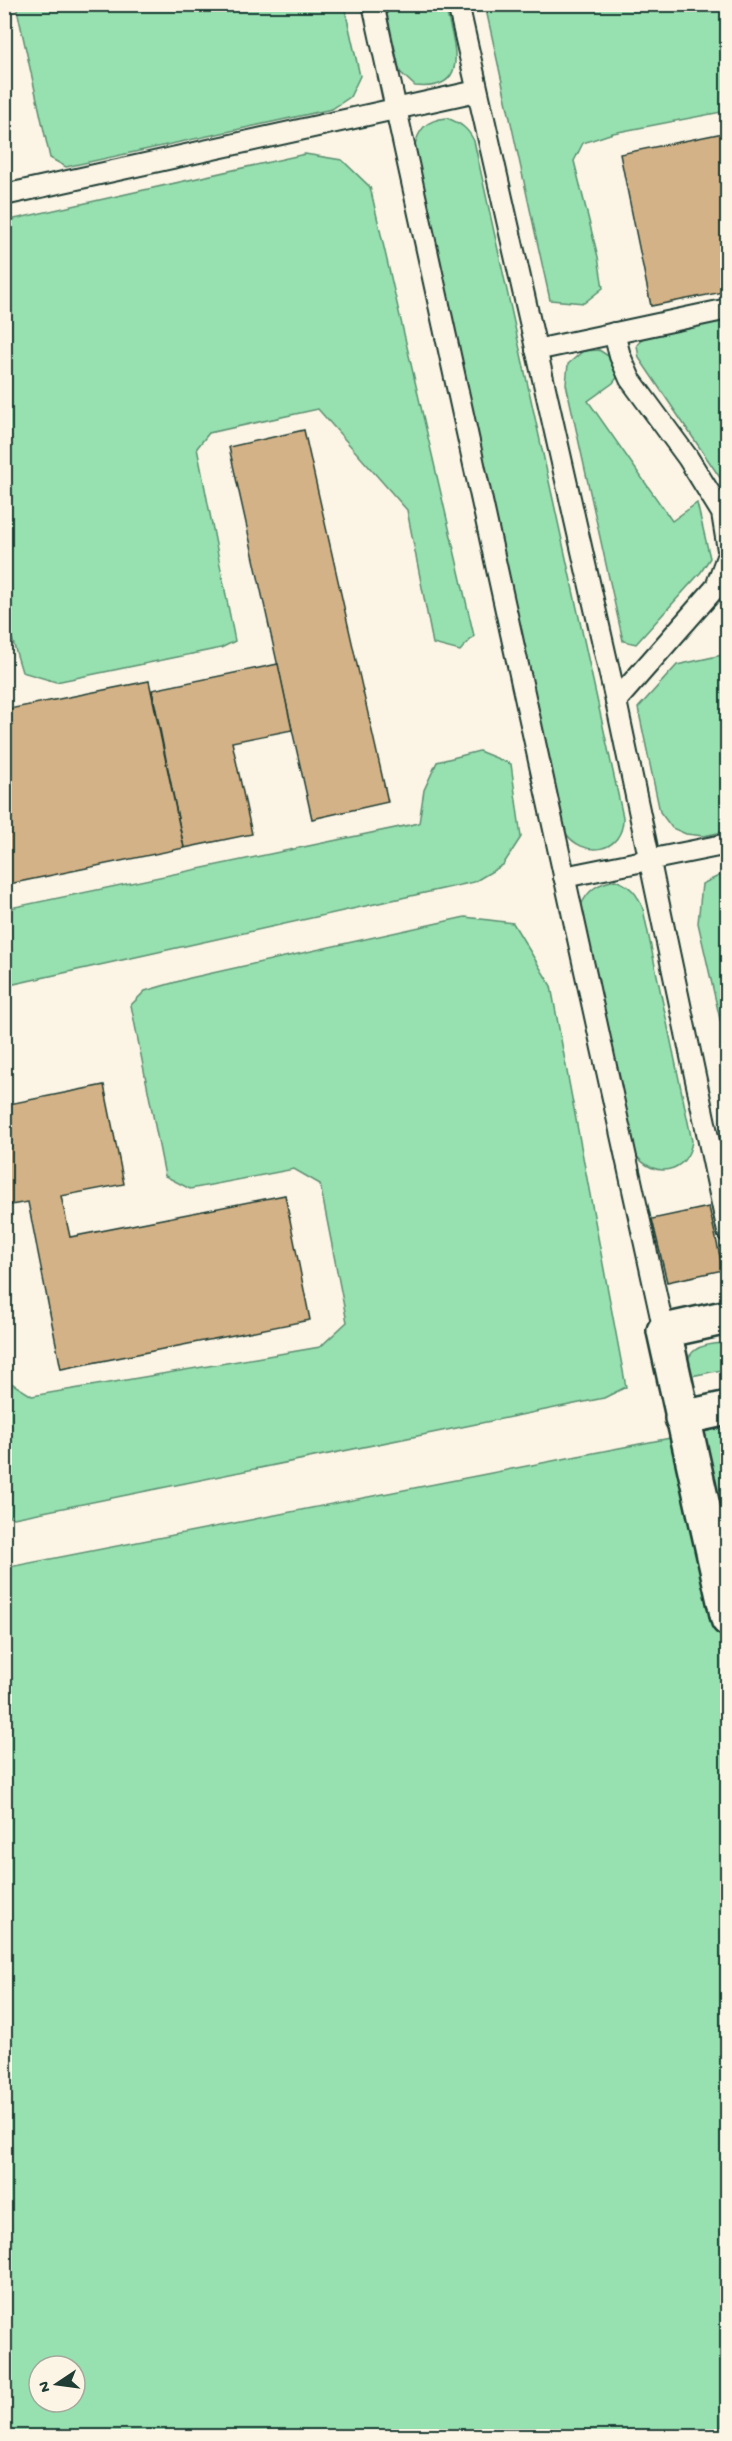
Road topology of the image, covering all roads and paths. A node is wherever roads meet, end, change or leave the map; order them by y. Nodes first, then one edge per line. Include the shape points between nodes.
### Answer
1 (373, 4) edge
2 (458, 4) edge
3 (477, 92) junction
4 (397, 110) junction
5 (4, 195) edge
6 (728, 309) edge
7 (614, 333) junction
8 (536, 350) junction
9 (728, 552) edge
10 (616, 701) junction
11 (728, 844) edge
12 (648, 861) junction
13 (564, 877) junction
14 (728, 1232) edge
15 (728, 1317) edge
16 (664, 1331) junction
17 (728, 1408) edge
18 (682, 1418) junction
19 (728, 1619) edge

1 - 4 lane
2 - 3 lane
3 - 4 lane
3 - 8 lane
4 - 5 lane
4 - 13 lane
6 - 7 lane
7 - 8 lane
7 - 9 lane via 630,379 688,458 722,513
8 - 10 lane
9 - 10 lane via 716,587
10 - 12 lane
11 - 12 lane
12 - 13 lane
12 - 14 lane
13 - 16 lane
15 - 16 street
16 - 18 street
17 - 18 street
18 - 19 street

